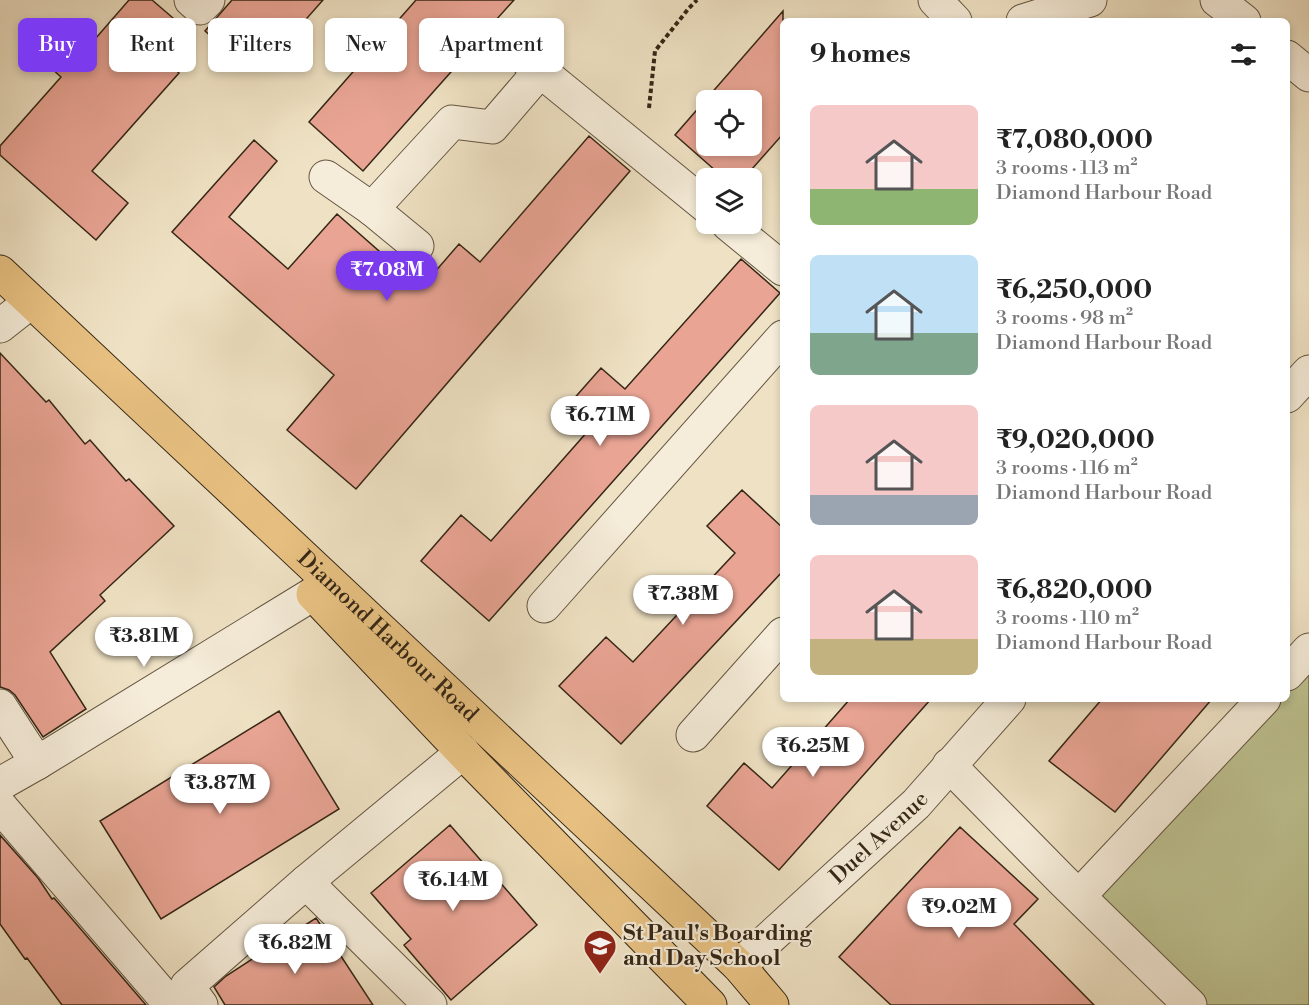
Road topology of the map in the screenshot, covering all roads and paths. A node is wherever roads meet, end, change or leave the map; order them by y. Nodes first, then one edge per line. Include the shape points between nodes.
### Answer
1 (191, 0) edge
2 (208, 0) edge
3 (697, 0) edge
4 (935, 0) edge
5 (1090, 0) edge
6 (1217, 0) edge
7 (952, 18) edge
8 (1033, 18) edge
9 (1240, 18) edge
10 (1290, 59) edge
11 (539, 72) edge
12 (541, 72) edge
13 (1309, 75) edge
14 (649, 108) dead end
15 (326, 177) dead end
16 (696, 198) edge
17 (372, 209) junction
18 (740, 234) edge
19 (417, 246) dead end
20 (780, 267) edge
21 (0, 272) edge
22 (6, 310) edge
23 (780, 341) edge
24 (1309, 372) edge
25 (1290, 393) edge
26 (313, 594) junction
27 (544, 606) dead end
28 (780, 637) edge
29 (1309, 650) edge
30 (1290, 671) edge
31 (1006, 702) edge
32 (1261, 702) edge
33 (0, 706) edge
34 (693, 735) dead end
35 (463, 752) junction
36 (37, 763) junction
37 (950, 765) junction
38 (0, 784) edge
39 (0, 806) edge
40 (306, 882) junction
41 (1079, 896) junction
42 (739, 966) junction
43 (171, 1005) edge
44 (201, 1005) edge
45 (430, 1005) edge
46 (710, 1005) edge
47 (772, 1005) edge
48 (1190, 1005) edge

1 - 2 street via 200,8
3 - 14 path via 655,51
4 - 7 street
5 - 8 street
6 - 9 street
10 - 13 street
11 - 17 street via 492,127 452,122
12 - 16 street
15 - 17 street
17 - 19 street
18 - 20 street
21 - 42 main road, Diamond Harbour Road
22 - 26 main road, Diamond Harbour Road
23 - 27 street
24 - 25 street
26 - 35 main road, Diamond Harbour Road
26 - 36 street
28 - 34 street
29 - 30 street
31 - 37 street, Duel Avenue
32 - 41 street
33 - 36 street
35 - 40 street
35 - 46 main road, Diamond Harbour Road
36 - 38 street
37 - 41 street
37 - 42 street, Duel Avenue via 916,804
39 - 43 street
40 - 44 street via 187,986
40 - 45 street
41 - 48 street
42 - 47 main road, Diamond Harbour Road

